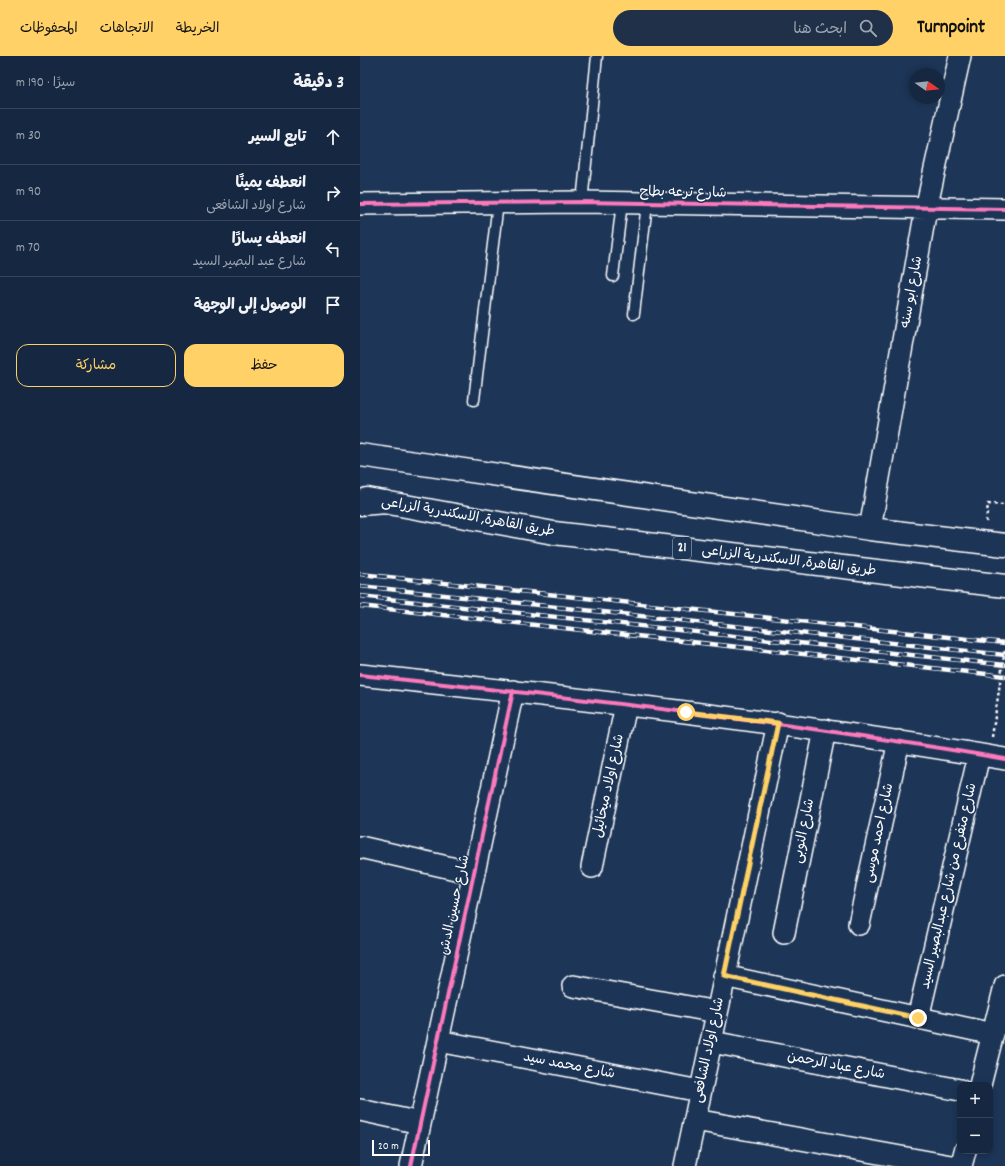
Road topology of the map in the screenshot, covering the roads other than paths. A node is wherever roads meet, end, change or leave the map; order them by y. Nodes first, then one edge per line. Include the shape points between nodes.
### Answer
1 (597, 56) edge
2 (960, 56) edge
3 (582, 202) junction
4 (498, 203) junction
5 (622, 203) junction
6 (360, 204) edge
7 (647, 204) junction
8 (926, 209) junction
9 (1005, 209) edge
10 (613, 276) dead end
11 (634, 314) dead end
12 (474, 400) dead end
13 (360, 455) edge
14 (360, 497) edge
15 (386, 502) junction
16 (360, 504) edge
17 (870, 529) junction
18 (1005, 545) edge
19 (1005, 586) edge
20 (360, 675) edge
21 (513, 691) junction
22 (626, 705) junction
23 (778, 723) junction
24 (825, 730) junction
25 (899, 741) junction
26 (979, 755) junction
27 (1005, 759) edge
28 (360, 847) edge
29 (592, 867) dead end
30 (473, 873) junction
31 (859, 924) dead end
32 (784, 933) dead end
33 (724, 976) junction
34 (573, 986) dead end
35 (1005, 986) edge
36 (717, 1012) junction
37 (918, 1018) junction
38 (993, 1034) junction
39 (438, 1041) junction
40 (712, 1042) junction
41 (981, 1082) edge
42 (957, 1089) edge
43 (700, 1091) junction
44 (360, 1110) edge
45 (695, 1120) junction
46 (420, 1123) junction
47 (963, 1154) edge
48 (411, 1166) edge
49 (685, 1166) edge
50 (950, 1166) edge
51 (961, 1166) edge

1 - 3 lane
2 - 8 street, شارع ابو سنه
3 - 4 street, شارع ترعه بطاح
3 - 5 street, شارع ترعه بطاح
4 - 6 street, شارع ترعه بطاح
4 - 12 lane
5 - 7 street, شارع ترعه بطاح
5 - 10 lane
7 - 8 street, شارع ترعه بطاح
7 - 11 lane
8 - 9 street, شارع ترعه بطاح
8 - 17 street, شارع ابو سنه
13 - 17 highway
14 - 15 highway, طريق القاهرة, الاسكندرية الزراعى / 21
15 - 16 highway
15 - 19 highway, طريق القاهرة, الاسكندرية الزراعى / 21 via 554,533
17 - 18 highway
20 - 21 street
21 - 22 street
21 - 30 street, شارع حسين الدش
22 - 23 street
22 - 29 street, شارع اولاد ميخائيل
23 - 24 street
23 - 33 street, شارع اولاد الشافعى
24 - 25 street
24 - 32 street, شارع النوبى
25 - 26 street
25 - 31 street, شارع احمد موسى
26 - 27 street
26 - 37 street, شارع متفرع من شارع عبدالبصير السيد
28 - 30 street
30 - 39 street, شارع حسين الدش
33 - 36 street, شارع اولاد الشافعى
33 - 37 street
34 - 36 street
35 - 38 street
36 - 40 street, شارع اولاد الشافعى
37 - 38 street
38 - 41 street
39 - 43 street, شارع محمد سيد
39 - 46 street, شارع حسين الدش
40 - 42 street, شارع عباد الرحمن
40 - 43 street, شارع اولاد الشافعى
43 - 45 street, شارع اولاد الشافعى
44 - 46 street
45 - 49 street, شارع اولاد الشافعى
45 - 50 street
46 - 48 street, شارع حسين الدش
47 - 51 street

